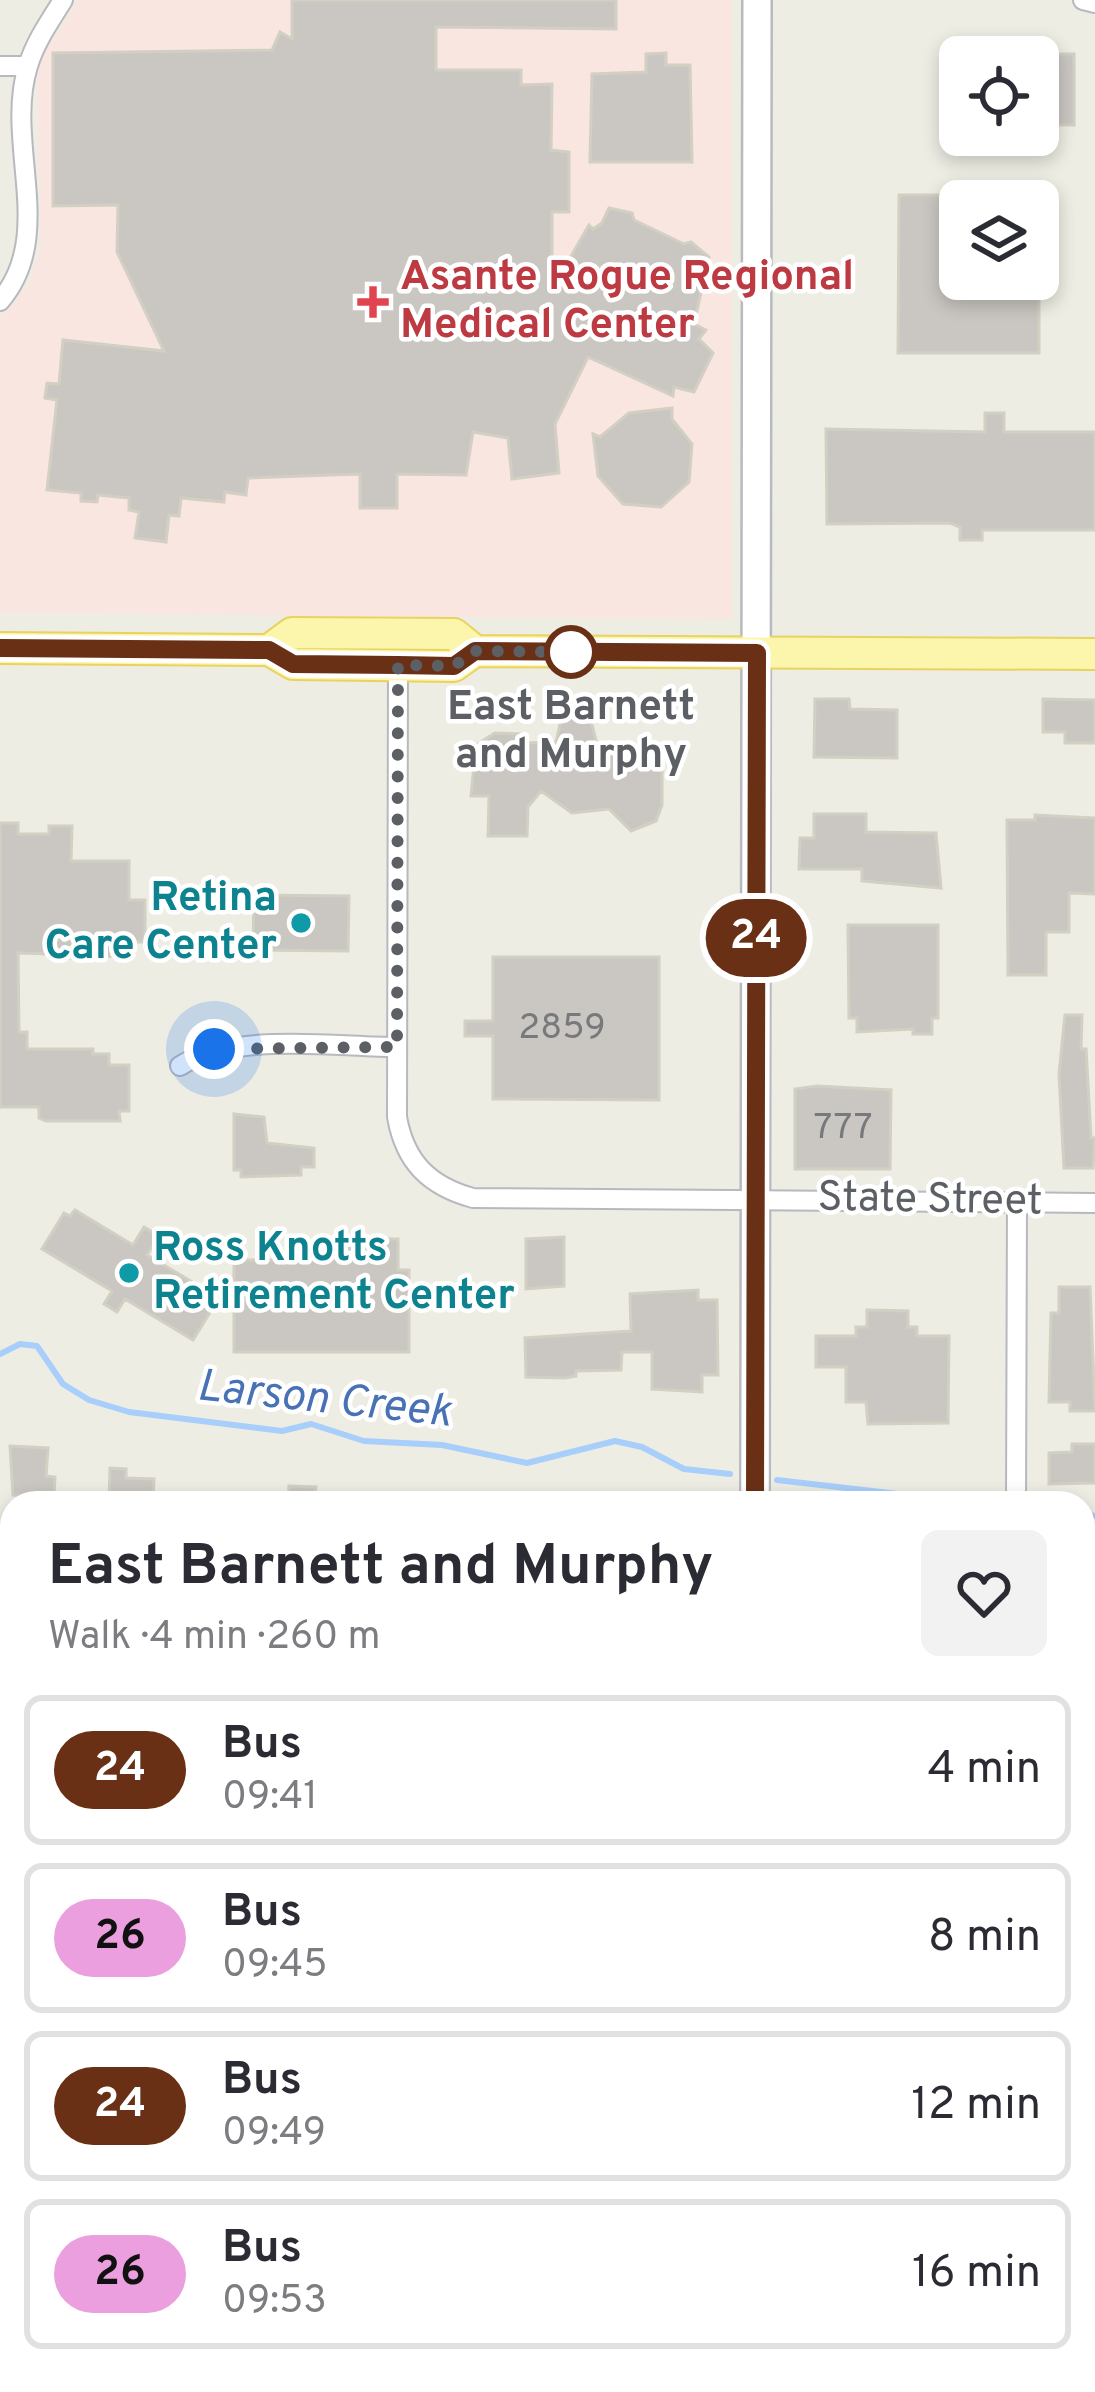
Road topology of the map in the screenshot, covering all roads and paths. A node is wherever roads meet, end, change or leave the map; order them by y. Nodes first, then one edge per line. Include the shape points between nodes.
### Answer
1 (63, 0) edge
2 (757, 0) edge
3 (1083, 0) edge
4 (1095, 3) edge
5 (0, 66) edge
6 (28, 66) junction
7 (0, 301) edge
8 (0, 648) edge
9 (269, 650) junction
10 (475, 651) junction
11 (757, 653) junction
12 (1095, 654) edge
13 (398, 665) junction
14 (397, 1047) junction
15 (180, 1066) dead end
16 (755, 1200) junction
17 (1017, 1202) junction
18 (1095, 1203) edge
19 (755, 1491) edge
20 (1016, 1491) edge

1 - 6 street
2 - 11 street
3 - 4 street
5 - 6 street
6 - 7 street via 27,241 16,282
8 - 9 main road
9 - 10 main road via 292,633 315,633 454,634
9 - 13 main road via 293,664
10 - 11 main road
10 - 13 main road via 454,666
11 - 12 main road
11 - 16 street
13 - 14 street, State Street
14 - 15 street via 233,1047
14 - 16 street, State Street via 401,1140 447,1191 473,1198
16 - 17 street, State Street
16 - 19 street
17 - 18 street, State Street
17 - 20 street

